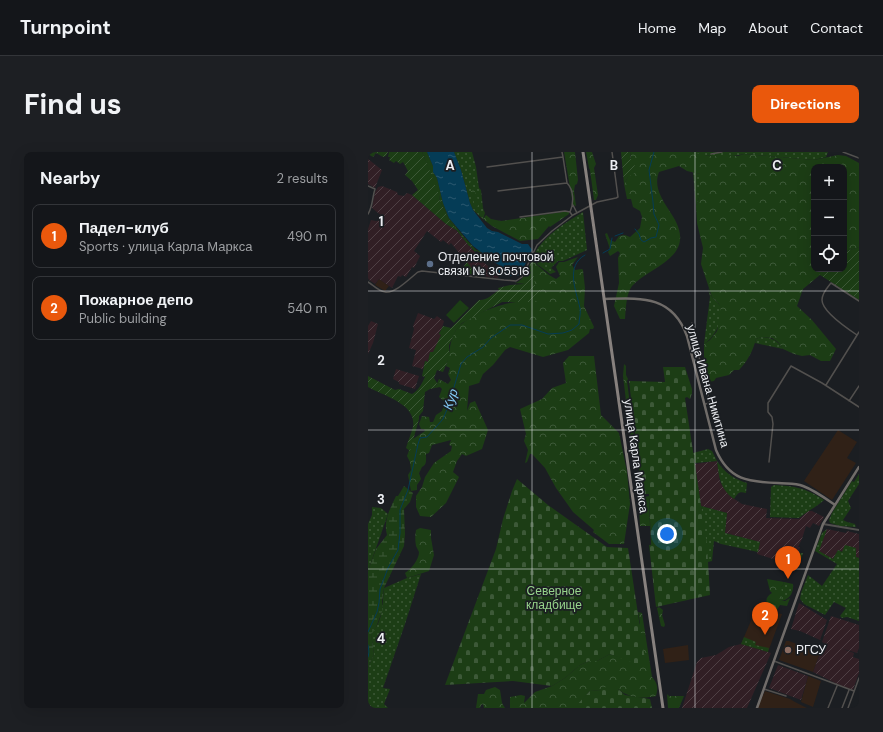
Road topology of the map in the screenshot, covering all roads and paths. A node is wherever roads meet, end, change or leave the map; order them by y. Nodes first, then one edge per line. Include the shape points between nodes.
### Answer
1 (562, 152) edge
2 (583, 152) edge
3 (612, 152) edge
4 (722, 152) edge
5 (843, 152) edge
6 (846, 152) edge
7 (711, 154) dead end
8 (563, 157) junction
9 (859, 158) edge
10 (487, 167) dead end
11 (567, 183) junction
12 (368, 186) edge
13 (498, 191) dead end
14 (573, 205) junction
15 (591, 207) junction
16 (570, 212) junction
17 (577, 213) junction
18 (368, 214) edge
19 (573, 215) junction
20 (520, 217) dead end
21 (368, 282) edge
22 (604, 299) junction
23 (859, 301) edge
24 (692, 323) dead end
25 (859, 332) edge
26 (857, 335) junction
27 (826, 385) junction
28 (859, 386) edge
29 (849, 401) junction
30 (704, 404) junction
31 (859, 407) edge
32 (769, 462) dead end
33 (859, 467) edge
34 (835, 505) junction
35 (823, 524) junction
36 (859, 530) edge
37 (774, 661) junction
38 (859, 678) edge
39 (837, 686) junction
40 (764, 689) junction
41 (849, 690) junction
42 (854, 691) junction
43 (786, 696) dead end
44 (663, 708) edge
45 (757, 708) edge
46 (828, 708) edge
47 (842, 708) edge
48 (848, 708) edge

1 - 8 street
2 - 15 main road, улица Карла Маркса
3 - 15 street via 618,196 597,202
4 - 7 street
5 - 6 street
6 - 9 street
8 - 10 street
8 - 11 street
11 - 13 street
11 - 14 street via 570,186
12 - 18 street via 375,189
14 - 16 street
14 - 17 street
15 - 17 street
15 - 22 main road, улица Карла Маркса
16 - 19 street
16 - 20 street
17 - 19 street
19 - 21 street via 537,245 522,277 516,281 422,271 391,292 380,290
22 - 30 main road, улица Ивана Никитина via 644,299 662,304 673,312 687,336
22 - 44 main road, улица Карла Маркса
23 - 26 street via 831,283 822,296 822,303
24 - 30 street via 710,403
25 - 26 street
26 - 27 street
27 - 29 street
27 - 32 street via 790,366 768,403 768,412 773,424
28 - 29 street
29 - 31 street
30 - 34 main road, улица Ивана Никитина via 716,450 730,471 754,482 802,486
33 - 34 main road
34 - 35 main road
35 - 36 street
35 - 37 main road
37 - 39 street
37 - 40 main road
38 - 42 street
39 - 41 street
39 - 46 street
40 - 43 street
40 - 45 main road
41 - 42 street
41 - 47 street
42 - 48 street

